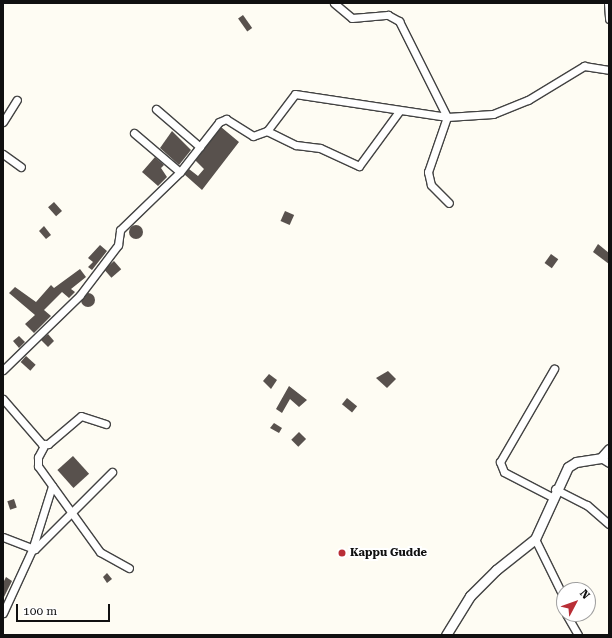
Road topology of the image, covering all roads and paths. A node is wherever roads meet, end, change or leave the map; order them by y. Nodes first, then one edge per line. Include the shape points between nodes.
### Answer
1 (334, 3) edge
2 (608, 3) edge
3 (609, 19) edge
4 (609, 69) edge
5 (17, 100) dead end
6 (156, 109) dead end
7 (400, 110) junction
8 (447, 117) junction
9 (3, 122) edge
10 (267, 131) junction
11 (134, 133) dead end
12 (200, 146) junction
13 (3, 155) edge
14 (21, 167) dead end
15 (180, 172) junction
16 (449, 202) dead end
17 (554, 369) dead end
18 (3, 370) edge
19 (3, 399) edge
20 (106, 424) dead end
21 (45, 444) junction
22 (609, 449) edge
23 (605, 460) edge
24 (112, 472) dead end
25 (52, 486) junction
26 (553, 493) junction
27 (71, 513) junction
28 (609, 524) edge
29 (3, 537) edge
30 (535, 539) junction
31 (32, 550) junction
32 (129, 568) dead end
33 (556, 582) edge
34 (3, 610) edge
35 (571, 622) edge
36 (446, 635) edge
37 (578, 635) edge

1 - 8 street via 352,18 388,15 399,21
2 - 3 street
4 - 8 street via 584,66 528,100 493,114
5 - 9 street
6 - 12 street
7 - 8 street
7 - 10 street via 296,94
7 - 10 street via 359,166 320,148 296,145
8 - 16 street via 428,179
10 - 12 street via 253,136 226,119 219,122
11 - 15 street
12 - 15 street
13 - 14 street
15 - 18 street via 120,230 118,245 80,295
17 - 26 street via 500,462 504,472
19 - 21 street
20 - 21 street via 81,416
21 - 25 street via 37,460
22 - 23 street
23 - 26 street via 576,462 568,467
24 - 27 street
25 - 27 street
25 - 31 street
26 - 28 street via 587,505
26 - 30 street
27 - 31 street
27 - 32 street via 100,552
29 - 31 street
30 - 33 street
30 - 36 street via 496,570 470,596
31 - 34 street
35 - 37 street

